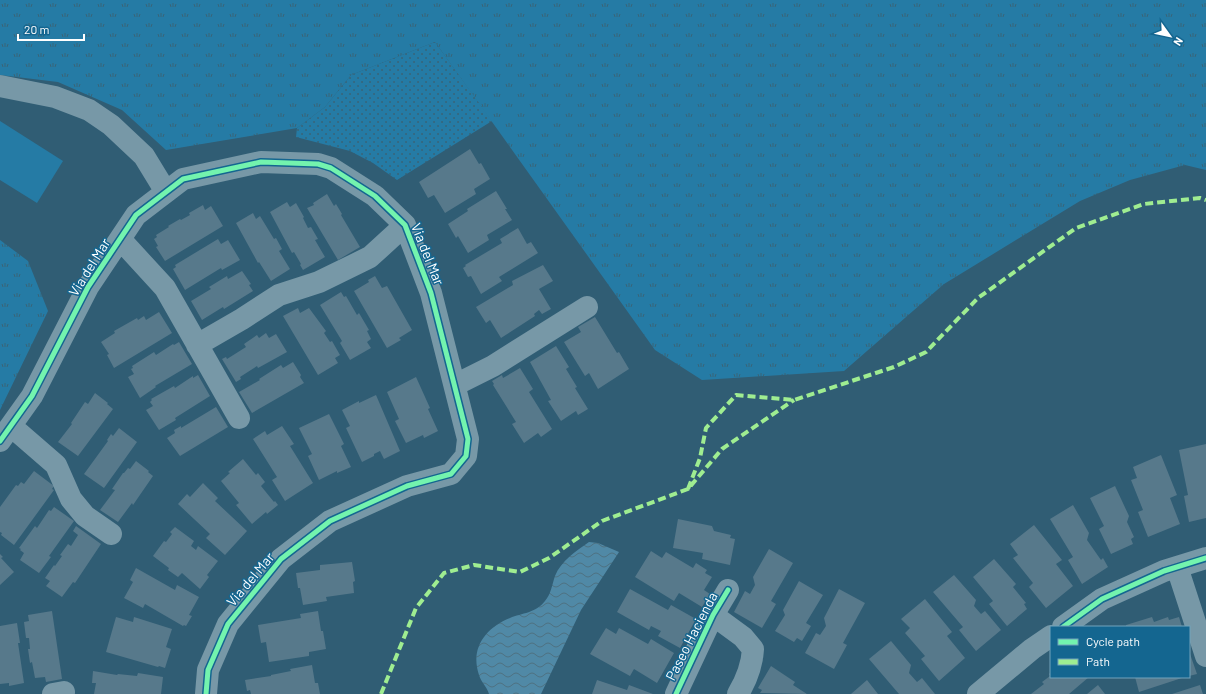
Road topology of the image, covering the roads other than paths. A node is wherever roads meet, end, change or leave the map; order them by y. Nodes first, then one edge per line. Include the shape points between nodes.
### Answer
1 (0, 86) edge
2 (166, 192) junction
3 (405, 225) junction
4 (120, 240) junction
5 (587, 307) dead end
6 (197, 345) junction
7 (455, 385) junction
8 (239, 418) dead end
9 (5, 434) edge
10 (111, 534) dead end
11 (1206, 558) edge
12 (1177, 567) junction
13 (728, 590) dead end
14 (713, 616) junction
15 (1064, 626) edge
16 (1050, 637) edge
17 (1206, 656) edge
18 (992, 690) edge
19 (206, 694) edge
20 (676, 694) edge
21 (738, 694) edge

1 - 2 street via 55,97 89,110 116,128 144,156
2 - 3 street, Via del Mar via 183,179 261,162 318,164 331,168 375,196
2 - 4 street, Via del Mar via 136,215
3 - 6 street via 370,257 319,282 278,295
3 - 7 street, Via del Mar via 431,293
4 - 6 street via 165,288
4 - 9 street, Via del Mar via 88,287 32,396
5 - 7 street via 493,366
6 - 8 street
7 - 19 street, Via del Mar via 468,439 466,456 451,474 407,486 330,521 281,559 228,624 208,670
9 - 10 street via 56,464 71,499 85,516
11 - 12 street
12 - 15 street via 1164,570 1102,599
12 - 17 street
13 - 14 street, Paseo Hacienda
14 - 20 street, Paseo Hacienda
14 - 21 street via 743,637 753,649 752,664
16 - 18 street via 1032,649

